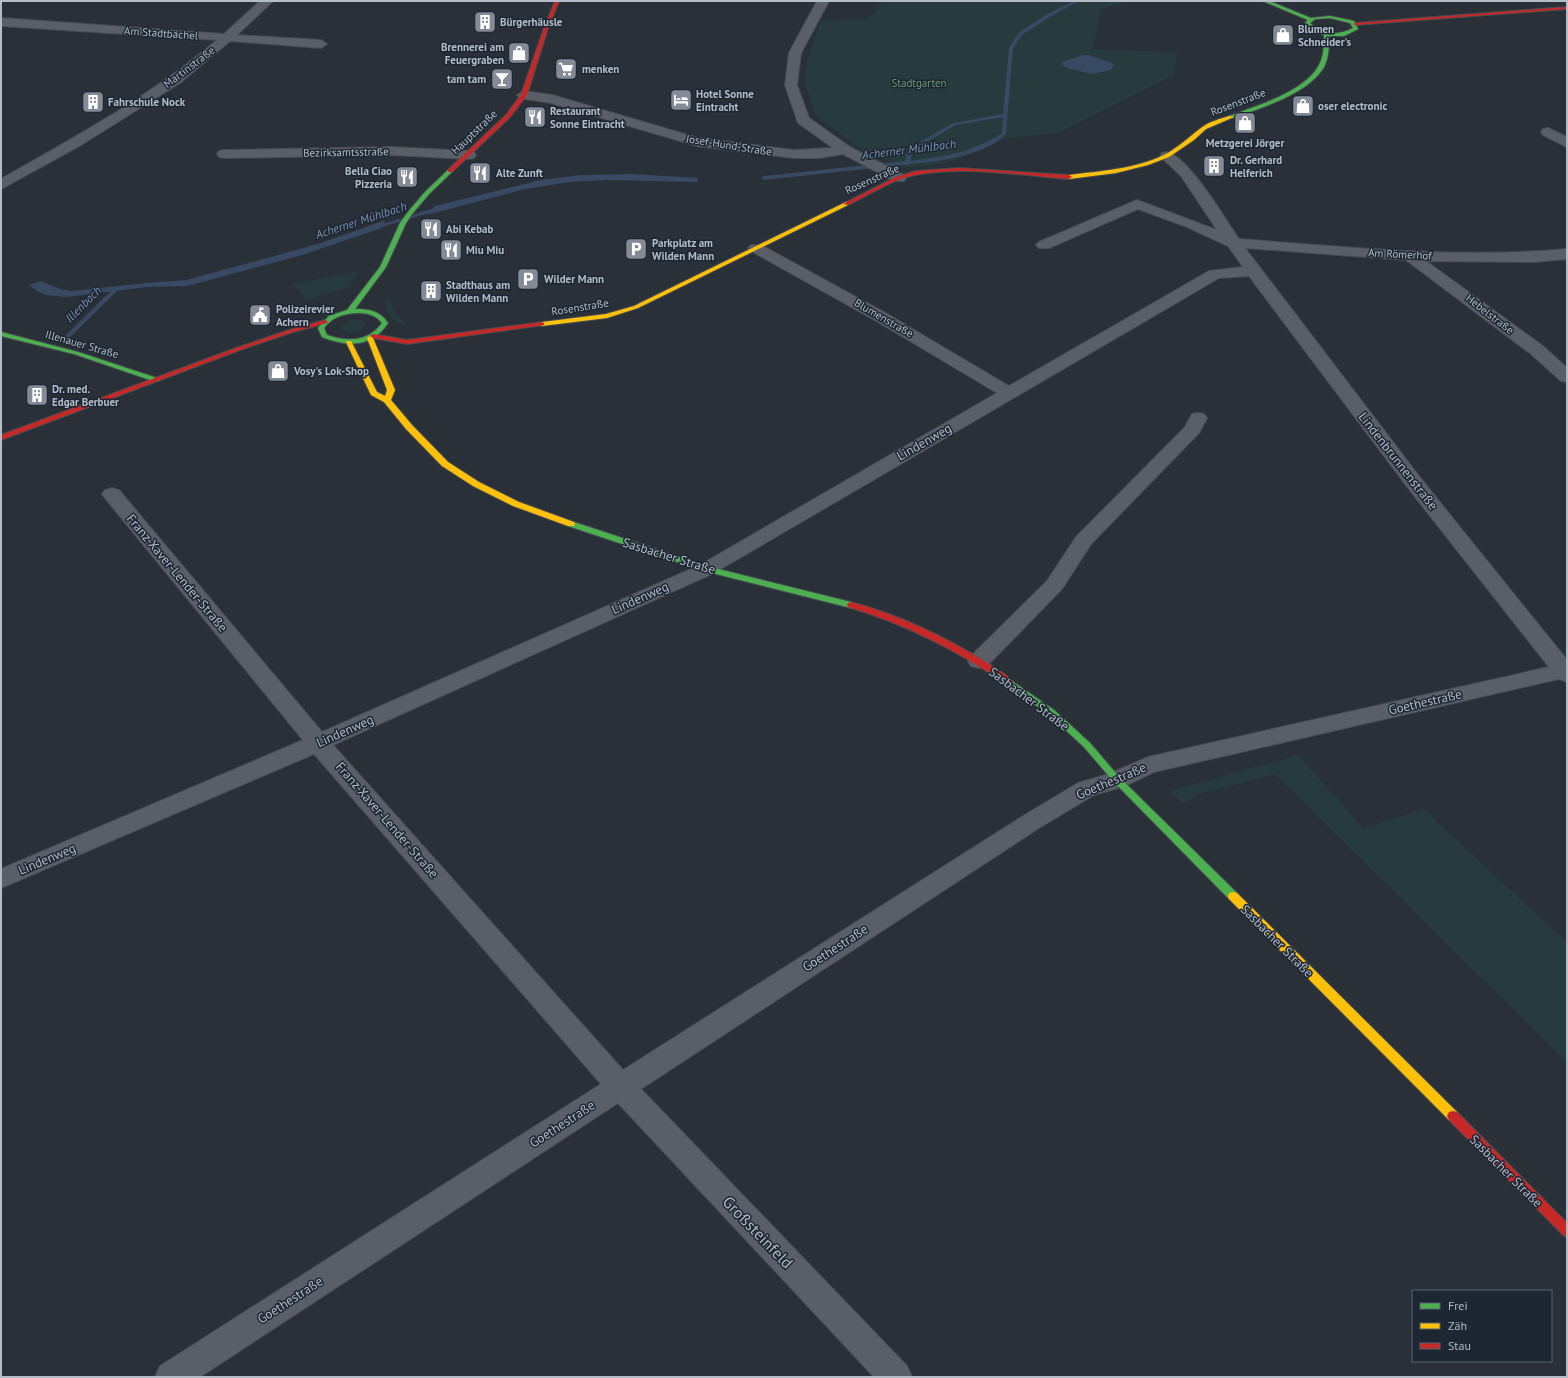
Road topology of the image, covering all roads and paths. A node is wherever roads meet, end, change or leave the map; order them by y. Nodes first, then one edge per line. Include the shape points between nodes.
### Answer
1 (267, 1) edge
2 (557, 1) edge
3 (823, 1) edge
4 (1265, 1) edge
5 (1567, 8) edge
6 (1310, 19) junction
7 (1, 22) edge
8 (1355, 24) junction
9 (1326, 34) junction
10 (227, 38) junction
11 (321, 44) dead end
12 (524, 95) junction
13 (1548, 132) dead end
14 (1567, 144) edge
15 (845, 150) junction
16 (224, 154) dead end
17 (469, 155) junction
18 (1167, 156) junction
19 (898, 178) junction
20 (1, 185) edge
21 (1234, 243) junction
22 (1044, 245) dead end
23 (756, 248) junction
24 (1567, 254) edge
25 (1410, 256) junction
26 (383, 267) junction
27 (1253, 271) junction
28 (380, 289) dead end
29 (379, 302) dead end
30 (350, 311) junction
31 (378, 315) junction
32 (324, 322) junction
33 (422, 331) dead end
34 (467, 333) junction
35 (1, 334) edge
36 (324, 336) junction
37 (314, 337) dead end
38 (372, 337) junction
39 (296, 339) dead end
40 (350, 342) junction
41 (407, 342) junction
42 (222, 356) junction
43 (378, 361) junction
44 (1567, 377) edge
45 (156, 379) junction
46 (1008, 393) junction
47 (387, 400) junction
48 (1198, 418) dead end
49 (1, 438) edge
50 (112, 494) dead end
51 (707, 568) junction
52 (979, 661) junction
53 (1565, 673) edge
54 (318, 743) junction
55 (1117, 780) junction
56 (1, 879) edge
57 (620, 1086) junction
58 (1567, 1232) edge
59 (171, 1377) edge
60 (896, 1377) edge

1 - 10 street, Martinstraße
2 - 12 street, Hauptstraße
3 - 15 street via 795,53 791,85 804,120
4 - 6 street
5 - 8 street
6 - 8 street via 1330,17
6 - 9 street via 1307,24 1310,28
7 - 10 street, Am Stadtbächel
8 - 9 street via 1356,29 1351,33
9 - 18 street, Rosenstraße via 1327,52 1321,68 1300,87 1275,100 1204,128
10 - 11 street, Am Stadtbächel
10 - 20 street, Martinstraße via 167,86
12 - 15 street, Josef-Hund-Straße via 552,99 697,142 800,154
12 - 17 street, Hauptstraße via 508,116
13 - 14 street
15 - 19 street
16 - 17 street, Bezirksamtsstraße via 392,151
17 - 26 street, Hauptstraße via 427,193 410,213
18 - 19 street, Rosenstraße via 1116,171 1070,176 958,170 930,171
18 - 21 street, Lindenbrunnenstraße via 1186,172
19 - 23 street, Rosenstraße
21 - 22 street via 1137,204
21 - 25 street, Am Römerhof
21 - 27 street, Lindenbrunnenstraße
23 - 34 street, Rosenstraße via 636,307 607,316 575,322
23 - 46 street, Blumenstraße via 831,288
24 - 25 street, Am Römerhof via 1534,257
25 - 44 street, Hebelstraße via 1525,341
26 - 28 street, Hauptstraße
26 - 30 street, Hauptstraße
27 - 46 street, Lindenweg via 1215,274
27 - 53 street, Lindenbrunnenstraße via 1415,484
29 - 31 street
30 - 31 street
30 - 32 street
31 - 38 street via 388,328
32 - 36 street via 321,328
32 - 42 street
33 - 34 street, Rosenstraße
34 - 41 street, Rosenstraße
35 - 45 street, Illenauer Straße
36 - 37 street
36 - 40 street via 332,340
38 - 40 street
38 - 41 street, Rosenstraße
38 - 43 street
39 - 42 street
40 - 47 street, Sasbacher Straße via 374,393
41 - 43 street via 389,351
42 - 45 street
43 - 47 street via 391,390
45 - 49 street
46 - 51 street, Lindenweg
47 - 51 street, Sasbacher Straße via 445,464 476,484 516,504 555,519
48 - 52 street, Sasbacher Straße via 1193,429 1083,541 1054,585
50 - 54 street, Franz-Xaver-Lender-Straße
51 - 52 street, Sasbacher Straße via 807,593 906,623
51 - 54 street, Lindenweg
52 - 55 street, Sasbacher Straße via 1051,712 1087,746
53 - 55 street, Goethestraße via 1148,765
54 - 56 street, Lindenweg
54 - 57 street, Franz-Xaver-Lender-Straße
55 - 57 street, Goethestraße via 1086,789 1031,822
55 - 58 street, Sasbacher Straße
57 - 59 street, Goethestraße
57 - 60 street, Großsteinfeld

